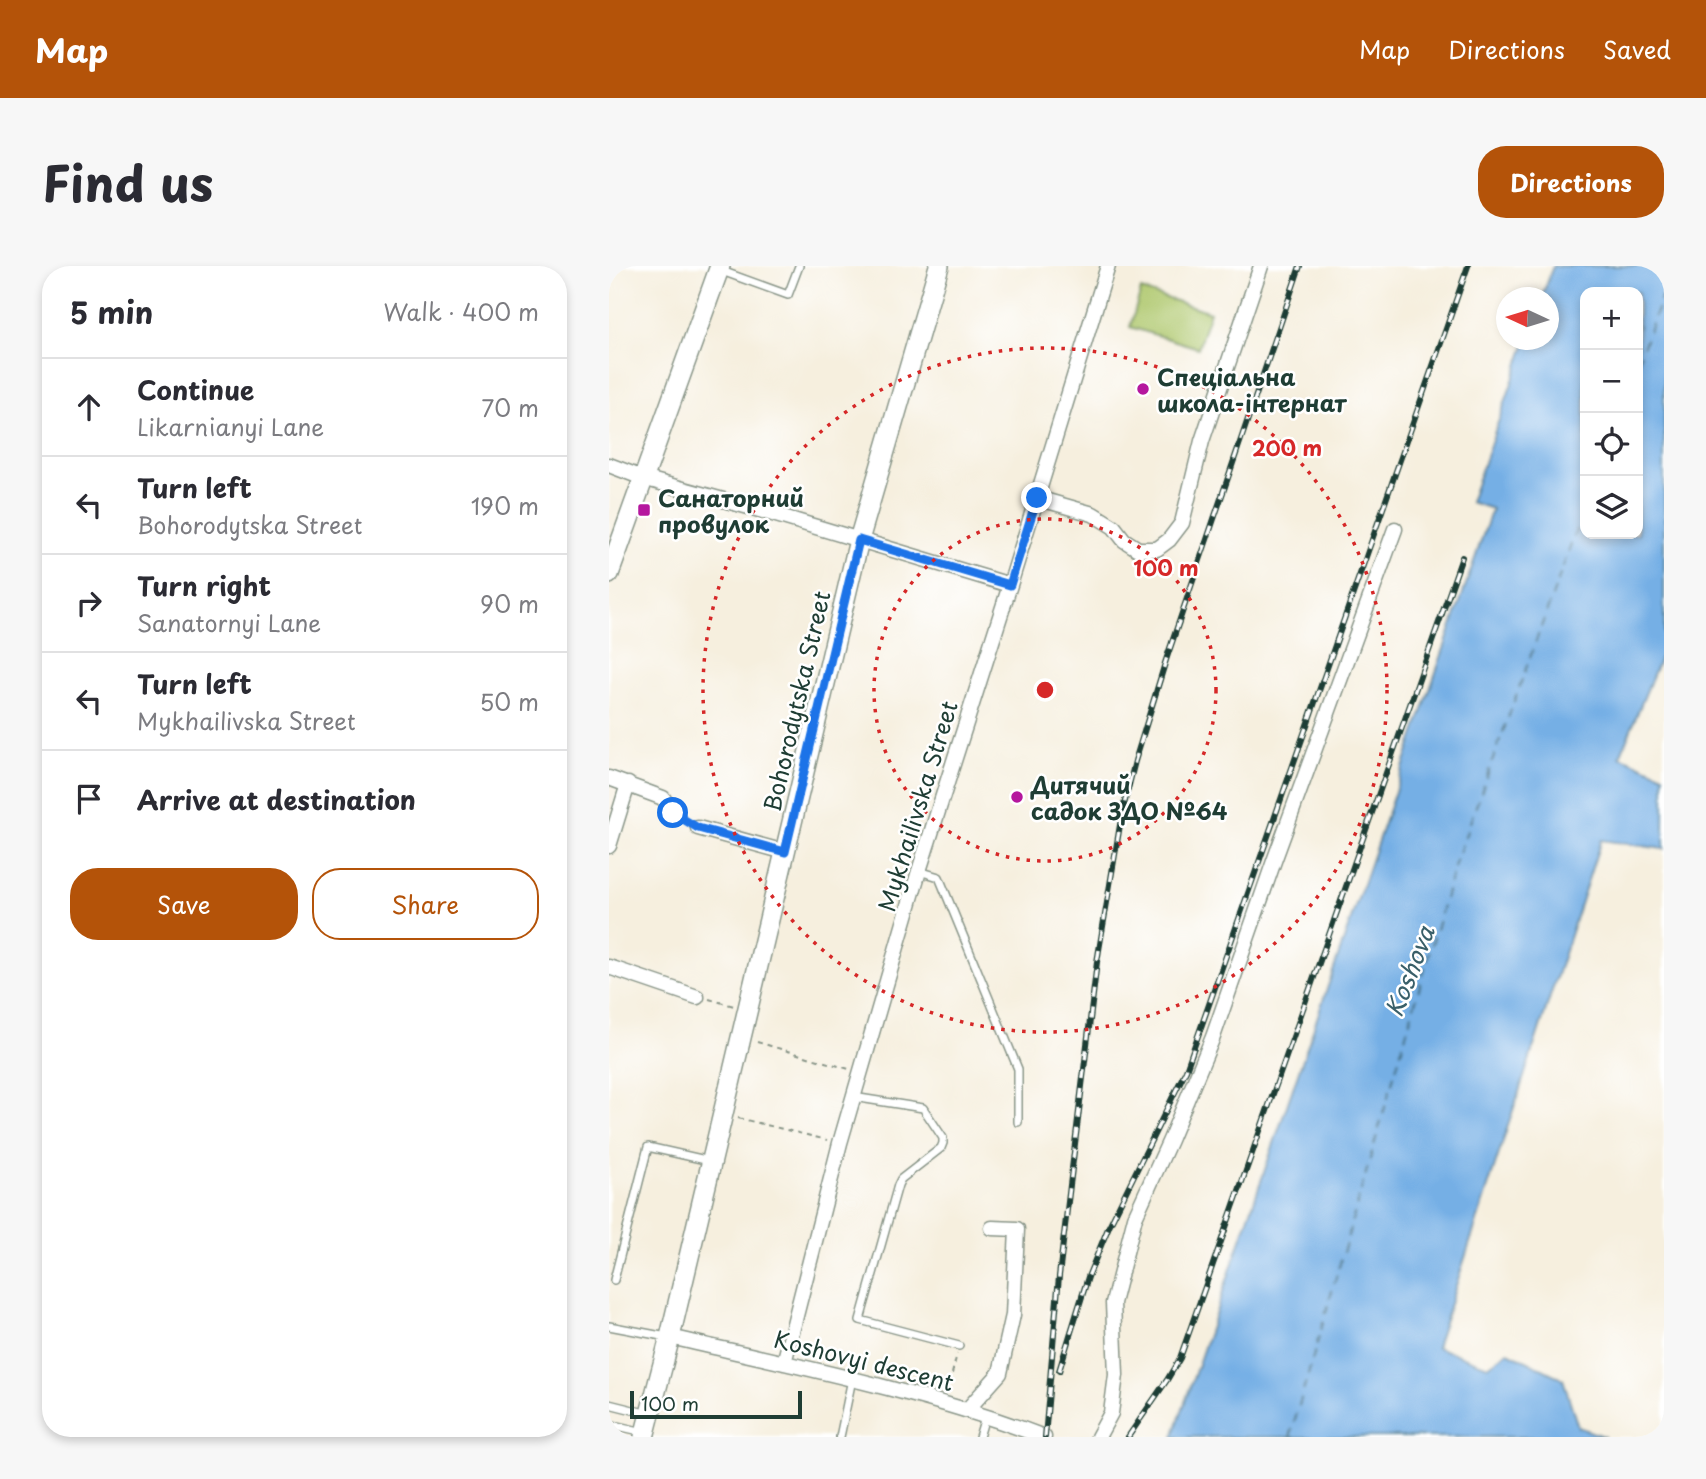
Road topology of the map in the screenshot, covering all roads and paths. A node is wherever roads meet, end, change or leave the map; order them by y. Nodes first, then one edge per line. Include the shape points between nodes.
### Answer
1 (799, 266) edge
2 (939, 266) edge
3 (1108, 266) edge
4 (1261, 266) edge
5 (719, 268) edge
6 (609, 465) edge
7 (643, 478) junction
8 (1037, 498) junction
9 (1395, 529) dead end
10 (859, 540) junction
11 (609, 574) edge
12 (1010, 585) junction
13 (609, 778) edge
14 (628, 784) junction
15 (673, 813) dead end
16 (698, 828) dead end
17 (609, 846) edge
18 (785, 852) junction
19 (919, 872) junction
20 (609, 967) edge
21 (698, 997) joint
22 (748, 1009) junction
23 (741, 1037) junction
24 (860, 1072) junction
25 (853, 1097) junction
26 (723, 1115) junction
27 (1019, 1122) dead end
28 (840, 1143) junction
29 (711, 1161) junction
30 (992, 1228) dead end
31 (614, 1280) dead end
32 (609, 1325) edge
33 (670, 1338) junction
34 (959, 1346) joint
35 (784, 1363) junction
36 (852, 1378) junction
37 (945, 1403) junction
38 (609, 1404) edge
39 (967, 1410) junction
40 (985, 1416) junction
41 (609, 1424) edge
42 (646, 1428) edge
43 (841, 1437) edge
44 (979, 1437) edge
45 (1044, 1437) edge
46 (1098, 1437) edge

1 - 5 lane via 788,295
2 - 10 street, Bohorodytska Street
3 - 8 street, Mykhailivska Street
4 - 8 street via 1202,441 1182,523 1169,540 1157,549 1137,549 1093,514
5 - 7 street
6 - 7 street
7 - 10 street
7 - 11 street
8 - 12 street, Mykhailivska Street
9 - 46 street via 1213,1037 1135,1217 1113,1303 1116,1375 1111,1413
10 - 12 street
10 - 18 street, Bohorodytska Street
12 - 19 street, Mykhailivska Street
13 - 14 street
14 - 15 street via 663,799
14 - 17 street
16 - 18 street
18 - 22 street, Bohorodytska Street
19 - 24 street, Mykhailivska Street
19 - 27 lane via 939,877 1018,1069
20 - 21 street
21 - 22 path
22 - 23 street, Bohorodytska Street
23 - 24 path
23 - 26 street, Bohorodytska Street
24 - 25 street, Mykhailivska Street
25 - 28 street, Mykhailivska Street
25 - 34 lane via 923,1108 943,1138 941,1148 898,1185 860,1320
26 - 28 path
26 - 29 street, Bohorodytska Street
28 - 35 street, Mykhailivska Street
29 - 31 lane via 648,1147
29 - 33 street, Bohorodytska Street
30 - 39 street via 1017,1229 1013,1315 1000,1373
32 - 33 lane
33 - 35 street, Koshovyi descent
33 - 42 street, Bohorodytska Street
34 - 37 path
35 - 36 street, Koshovyi descent
36 - 37 street, Koshovyi descent
36 - 43 lane
37 - 39 street, Koshovyi descent
38 - 42 lane
39 - 40 street, Koshovyi descent
40 - 44 lane
40 - 45 street, Koshovyi descent
41 - 42 lane

